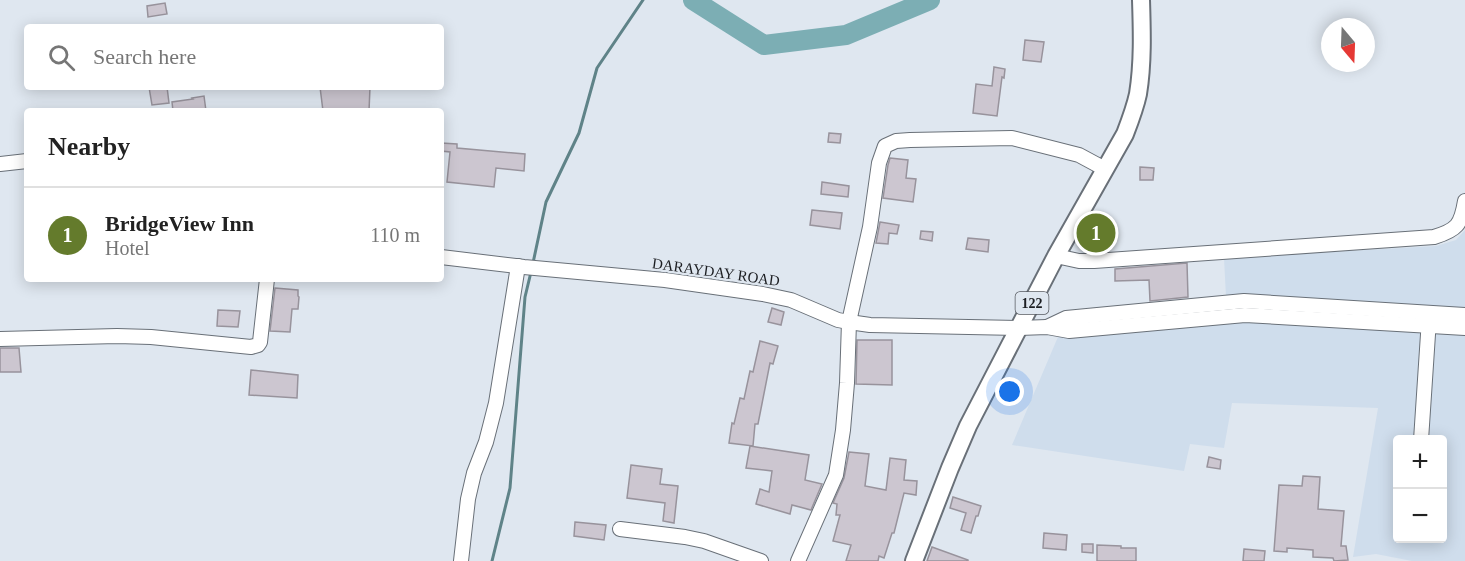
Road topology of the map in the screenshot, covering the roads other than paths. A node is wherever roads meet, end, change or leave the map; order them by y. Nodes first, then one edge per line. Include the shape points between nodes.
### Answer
1 (1142, 0) edge
2 (24, 161) edge
3 (0, 164) edge
4 (1105, 169) junction
5 (1465, 201) edge
6 (1056, 256) junction
7 (444, 257) edge
8 (521, 267) junction
9 (267, 282) edge
10 (1465, 315) edge
11 (1429, 320) junction
12 (849, 322) junction
13 (1019, 328) junction
14 (1465, 328) edge
15 (0, 339) edge
16 (1421, 435) edge
17 (620, 530) dead end
18 (461, 561) edge
19 (761, 561) edge
20 (798, 561) edge
21 (914, 561) edge

1 - 4 main road, 122 via 1138,94 1125,134
2 - 3 street
4 - 6 main road, 122
4 - 12 street via 1079,155 1012,138 889,143 879,163 870,227
5 - 6 street via 1458,224 1434,237 1094,261
6 - 13 main road, 122
7 - 8 street, DARAYDAY ROAD
8 - 12 street, DARAYDAY ROAD via 665,280 770,295
8 - 18 street via 496,403 471,483
9 - 15 street via 260,342 251,347 117,336
10 - 11 street
11 - 13 street, DARAYDAY ROAD via 1245,315 1070,332 1047,327
11 - 14 street
11 - 16 street
12 - 13 street, DARAYDAY ROAD
12 - 20 street via 847,383 836,475
13 - 21 main road, 122 via 968,426
17 - 19 street via 704,541

